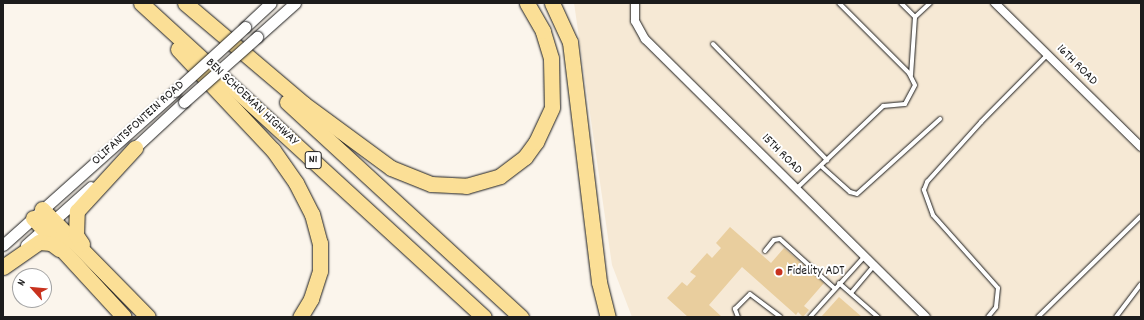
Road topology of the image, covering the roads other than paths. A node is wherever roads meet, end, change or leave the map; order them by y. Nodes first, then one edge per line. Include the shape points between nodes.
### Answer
1 (134, 3) edge
2 (141, 3) edge
3 (179, 3) edge
4 (185, 3) edge
5 (271, 3) edge
6 (295, 3) edge
7 (527, 3) edge
8 (552, 3) edge
9 (635, 3) edge
10 (839, 3) edge
11 (901, 3) edge
12 (930, 3) edge
13 (995, 3) edge
14 (915, 16) junction
15 (713, 44) dead end
16 (1047, 55) junction
17 (911, 75) junction
18 (940, 119) dead end
19 (1141, 147) edge
20 (135, 148) junction
21 (827, 160) junction
22 (821, 166) junction
23 (797, 188) junction
24 (38, 214) junction
25 (1141, 216) edge
26 (48, 225) junction
27 (3, 245) edge
28 (765, 251) dead end
29 (865, 256) junction
30 (93, 258) junction
31 (875, 266) junction
32 (3, 267) edge
33 (81, 268) junction
34 (839, 283) junction
35 (1141, 284) edge
36 (834, 288) junction
37 (851, 293) junction
38 (124, 317) edge
39 (148, 317) edge
40 (300, 317) edge
41 (484, 317) edge
42 (521, 317) edge
43 (608, 317) edge
44 (738, 317) edge
45 (780, 317) edge
46 (810, 317) edge
47 (878, 317) edge
48 (926, 317) edge
49 (988, 317) edge
50 (1039, 317) edge
51 (1116, 317) edge

1 - 40 highway via 273,150 296,183 312,214 320,242 320,271 311,299
2 - 41 highway, BEN SCHOEMAN HIGHWAY / N1
3 - 42 highway, BEN SCHOEMAN HIGHWAY / N1
4 - 7 highway via 304,104 386,165 431,184 466,186 500,176 525,157 536,142 552,107 552,58 543,31
5 - 24 main road, OLIFANTSFONTEIN ROAD, bridge
6 - 20 main road, OLIFANTSFONTEIN ROAD, bridge
8 - 43 highway via 570,42 599,282
9 - 23 street, 15TH ROAD via 635,21 645,39
10 - 17 lane
11 - 14 lane
12 - 14 lane
13 - 16 street, 16TH ROAD
14 - 17 lane
15 - 21 lane
16 - 19 street, 16TH ROAD
16 - 49 lane via 981,122 927,182 924,190 933,215 998,288 996,308
17 - 21 lane via 915,85 906,103 884,106
18 - 22 lane via 857,194 850,192
20 - 26 main road, OLIFANTSFONTEIN ROAD
20 - 30 highway via 77,211 76,235
21 - 22 lane
22 - 23 lane
23 - 29 street, 15TH ROAD
24 - 26 highway
24 - 27 main road, OLIFANTSFONTEIN ROAD
25 - 50 lane
26 - 30 highway
26 - 32 main road, OLIFANTSFONTEIN ROAD
26 - 33 highway
28 - 36 lane via 774,240 780,239
29 - 31 street, 15TH ROAD
29 - 34 lane
30 - 39 highway
31 - 37 lane
31 - 48 street, 15TH ROAD
32 - 33 highway via 28,247 43,241 56,246
33 - 38 highway
34 - 36 lane
34 - 37 lane
35 - 51 lane
36 - 46 lane
37 - 47 lane
44 - 45 lane via 735,309 750,294

